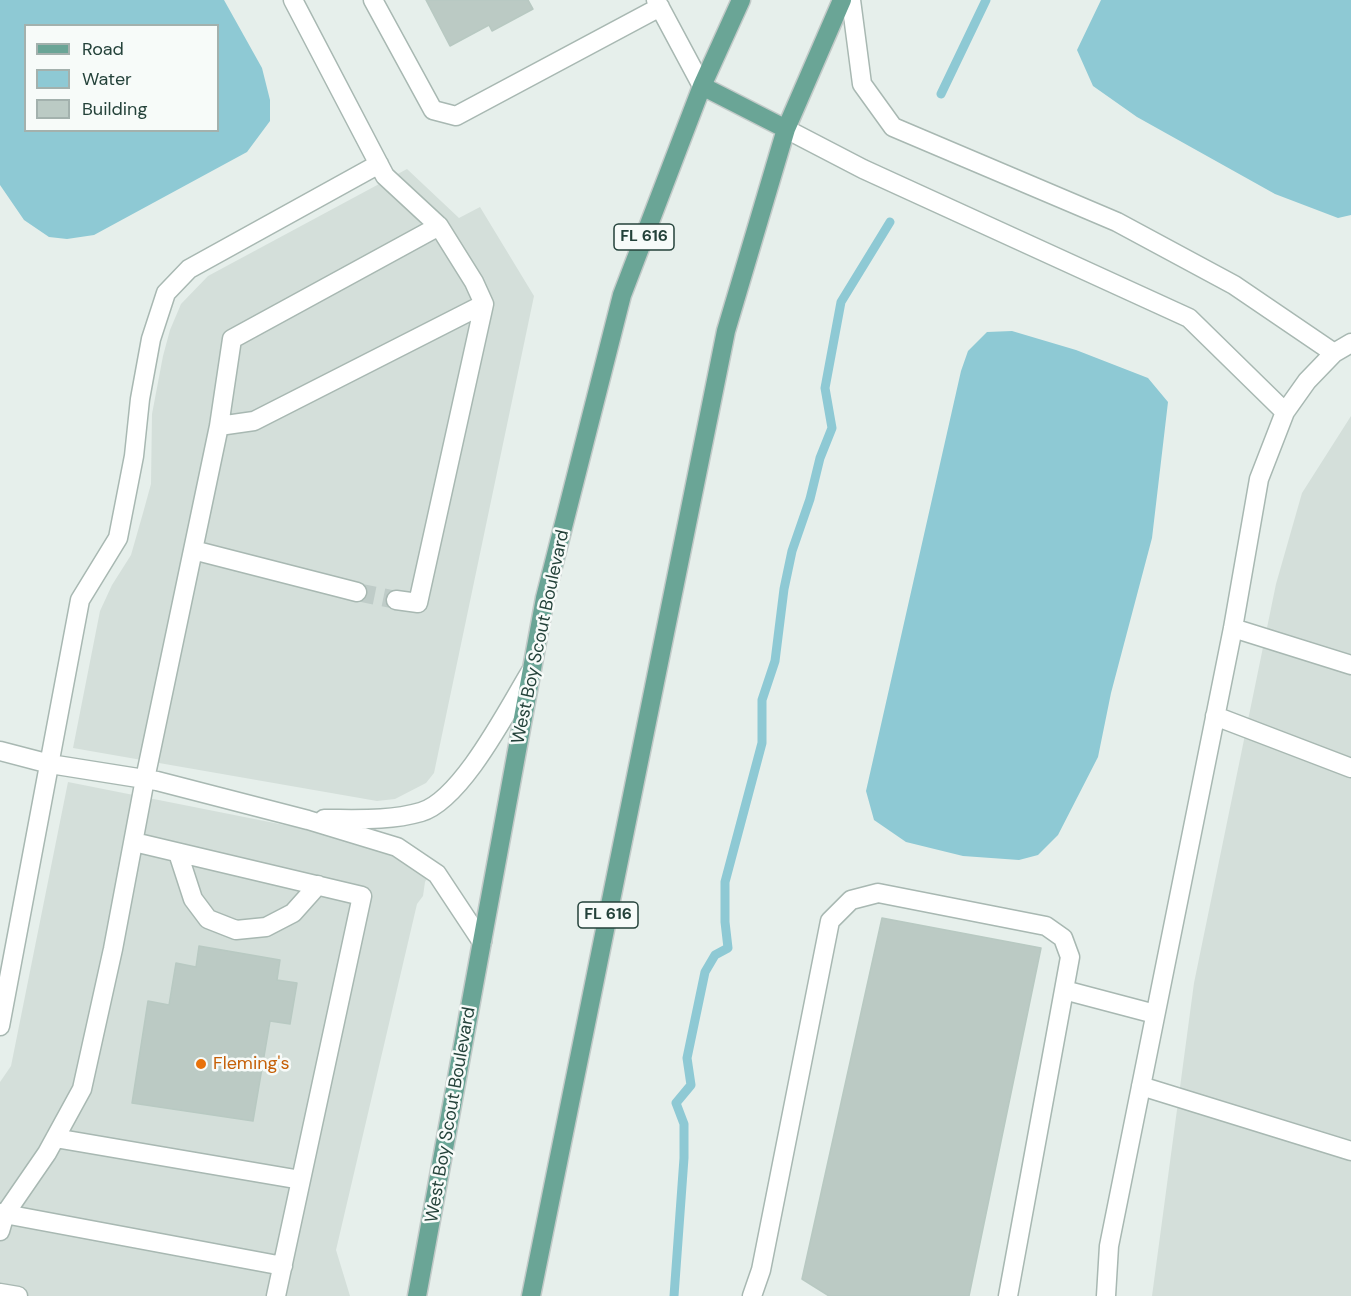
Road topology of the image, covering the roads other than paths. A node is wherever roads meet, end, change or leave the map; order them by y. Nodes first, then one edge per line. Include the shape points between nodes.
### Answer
1 (293, 0) edge
2 (373, 0) edge
3 (741, 0) edge
4 (842, 0) edge
5 (851, 0) edge
6 (658, 3) edge
7 (702, 86) junction
8 (786, 129) junction
9 (379, 164) junction
10 (439, 226) junction
11 (484, 304) junction
12 (1351, 343) edge
13 (1334, 353) junction
14 (1285, 412) junction
15 (219, 426) junction
16 (193, 550) junction
17 (357, 592) tunnel mouth
18 (396, 600) tunnel mouth
19 (1233, 628) junction
20 (1351, 665) edge
21 (532, 669) junction
22 (1215, 716) junction
23 (0, 751) edge
24 (50, 764) junction
25 (1351, 768) edge
26 (145, 779) junction
27 (308, 820) junction
28 (134, 842) junction
29 (178, 853) junction
30 (318, 885) junction
31 (482, 942) junction
32 (1064, 990) junction
33 (1155, 1014) junction
34 (0, 1026) edge
35 (1141, 1086) junction
36 (55, 1138) junction
37 (1351, 1151) edge
38 (301, 1180) junction
39 (2, 1219) edge
40 (283, 1266) junction
41 (0, 1293) edge
42 (18, 1296) edge
43 (276, 1296) edge
44 (417, 1296) edge
45 (531, 1296) edge
46 (752, 1296) edge
47 (1008, 1296) edge
48 (1106, 1296) edge

1 - 9 street
2 - 6 street via 433,110 456,116
3 - 7 main road, West Boy Scout Boulevard / FL 616
4 - 8 main road, FL 616
5 - 13 street via 862,84 893,127 1117,222 1234,285
6 - 7 street
7 - 8 main road
7 - 21 main road, West Boy Scout Boulevard / FL 616 via 622,295 545,598
8 - 14 street via 863,169 1189,318
8 - 45 main road, FL 616 via 726,330
9 - 10 street via 385,176
9 - 24 street via 189,269 166,293 147,359 118,538 80,600
10 - 11 street
10 - 15 street via 232,339
11 - 15 street via 254,421
11 - 18 street via 418,603
12 - 13 street
13 - 14 street
14 - 19 street via 1259,479
15 - 16 street
16 - 17 street
16 - 26 street
19 - 20 street
19 - 22 street
21 - 27 street via 479,757 446,797 423,812 383,819
21 - 31 main road, West Boy Scout Boulevard / FL 616
22 - 25 street
22 - 33 street
23 - 24 street
24 - 26 street
24 - 34 street
26 - 27 street
26 - 28 street
27 - 31 street via 397,847 437,874
28 - 29 street
28 - 36 street via 82,1089
29 - 30 street
29 - 30 street via 194,899 208,919 236,930 266,927 293,913
30 - 38 street via 362,896
31 - 44 main road, West Boy Scout Boulevard / FL 616
32 - 33 street
32 - 46 street via 1070,957 1063,938 1046,927 878,892 851,900 830,921 761,1270
32 - 47 street
33 - 35 street
35 - 37 street
35 - 48 street via 1109,1246
36 - 38 street
36 - 39 street
38 - 40 street
39 - 40 street
40 - 43 street
41 - 42 street

